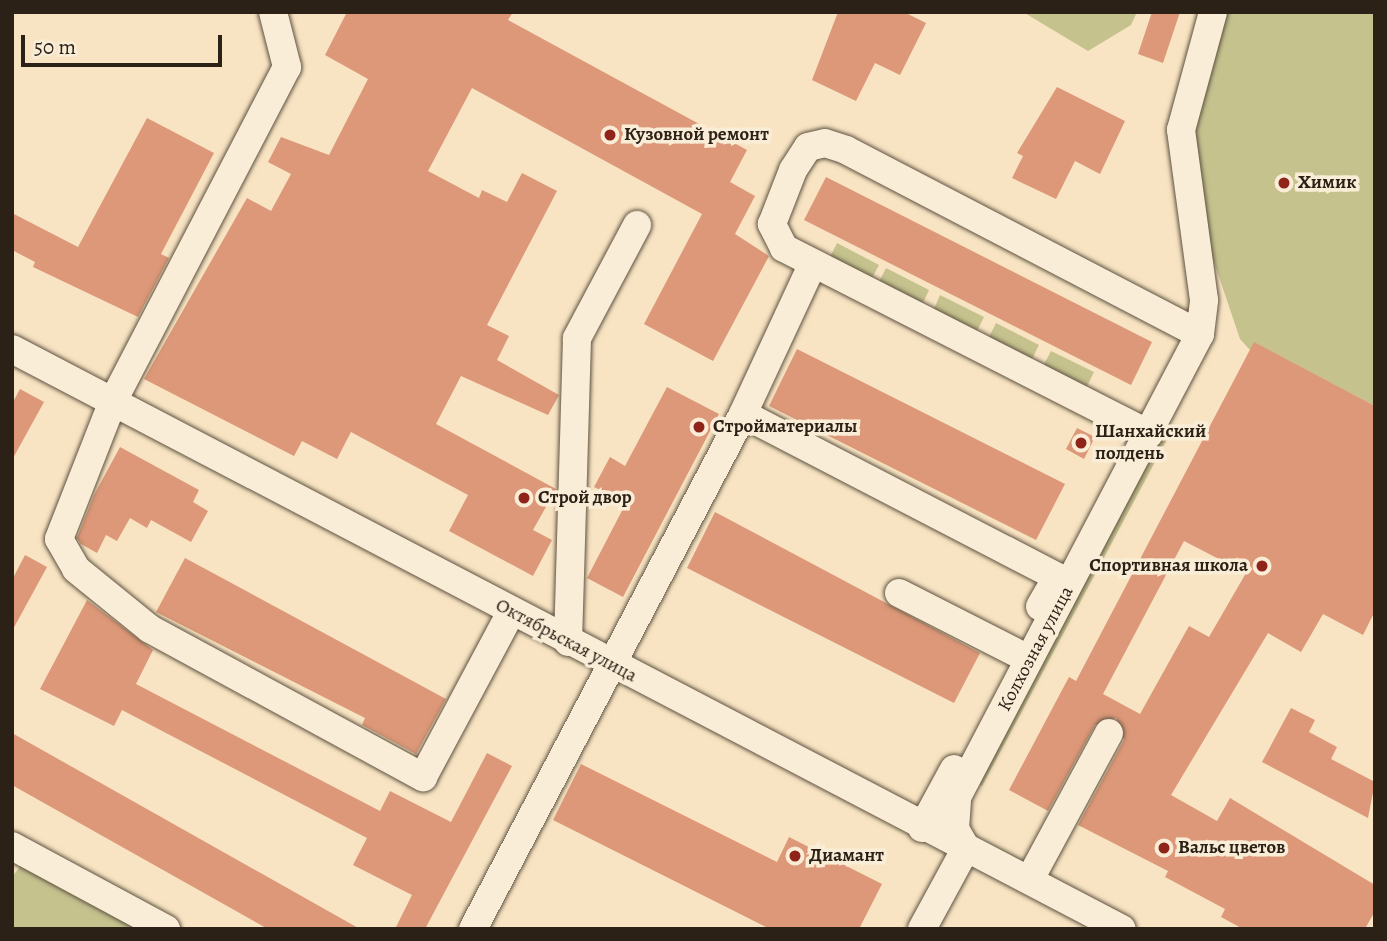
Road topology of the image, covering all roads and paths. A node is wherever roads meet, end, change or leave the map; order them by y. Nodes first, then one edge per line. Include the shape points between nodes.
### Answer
1 (273, 12) edge
2 (1213, 12) edge
3 (637, 225) dead end
4 (813, 263) junction
5 (1200, 334) junction
6 (13, 352) edge
7 (113, 401) junction
8 (743, 414) junction
9 (1142, 430) junction
10 (1057, 577) junction
11 (899, 593) dead end
12 (512, 612) junction
13 (568, 642) junction
14 (1015, 652) junction
15 (610, 664) junction
16 (1109, 733) dead end
17 (922, 828) junction
18 (966, 848) junction
19 (13, 849) edge
20 (1030, 879) junction
21 (166, 929) edge
22 (472, 929) edge
23 (922, 929) edge
24 (1122, 929) edge

1 - 7 street via 287,67
2 - 5 street via 1181,130 1204,300
3 - 13 street via 577,338
4 - 5 street via 784,248 772,224 793,170 808,148 825,143
4 - 8 street
4 - 9 street
5 - 9 street, Колхозная улица
6 - 7 street, Октябрьская улица
7 - 12 street, Октябрьская улица
7 - 12 street via 60,539 76,569 150,629 423,777
8 - 10 street
8 - 15 street
9 - 10 street
9 - 18 street, Колхозная улица via 957,797 955,829
10 - 14 street
11 - 14 street
12 - 13 street, Октябрьская улица
13 - 15 street, Октябрьская улица
14 - 17 street
15 - 17 street, Октябрьская улица
15 - 22 street
16 - 20 street
17 - 18 street, Октябрьская улица
18 - 20 street, Октябрьская улица
18 - 23 street
19 - 21 street
20 - 24 street, Октябрьская улица

